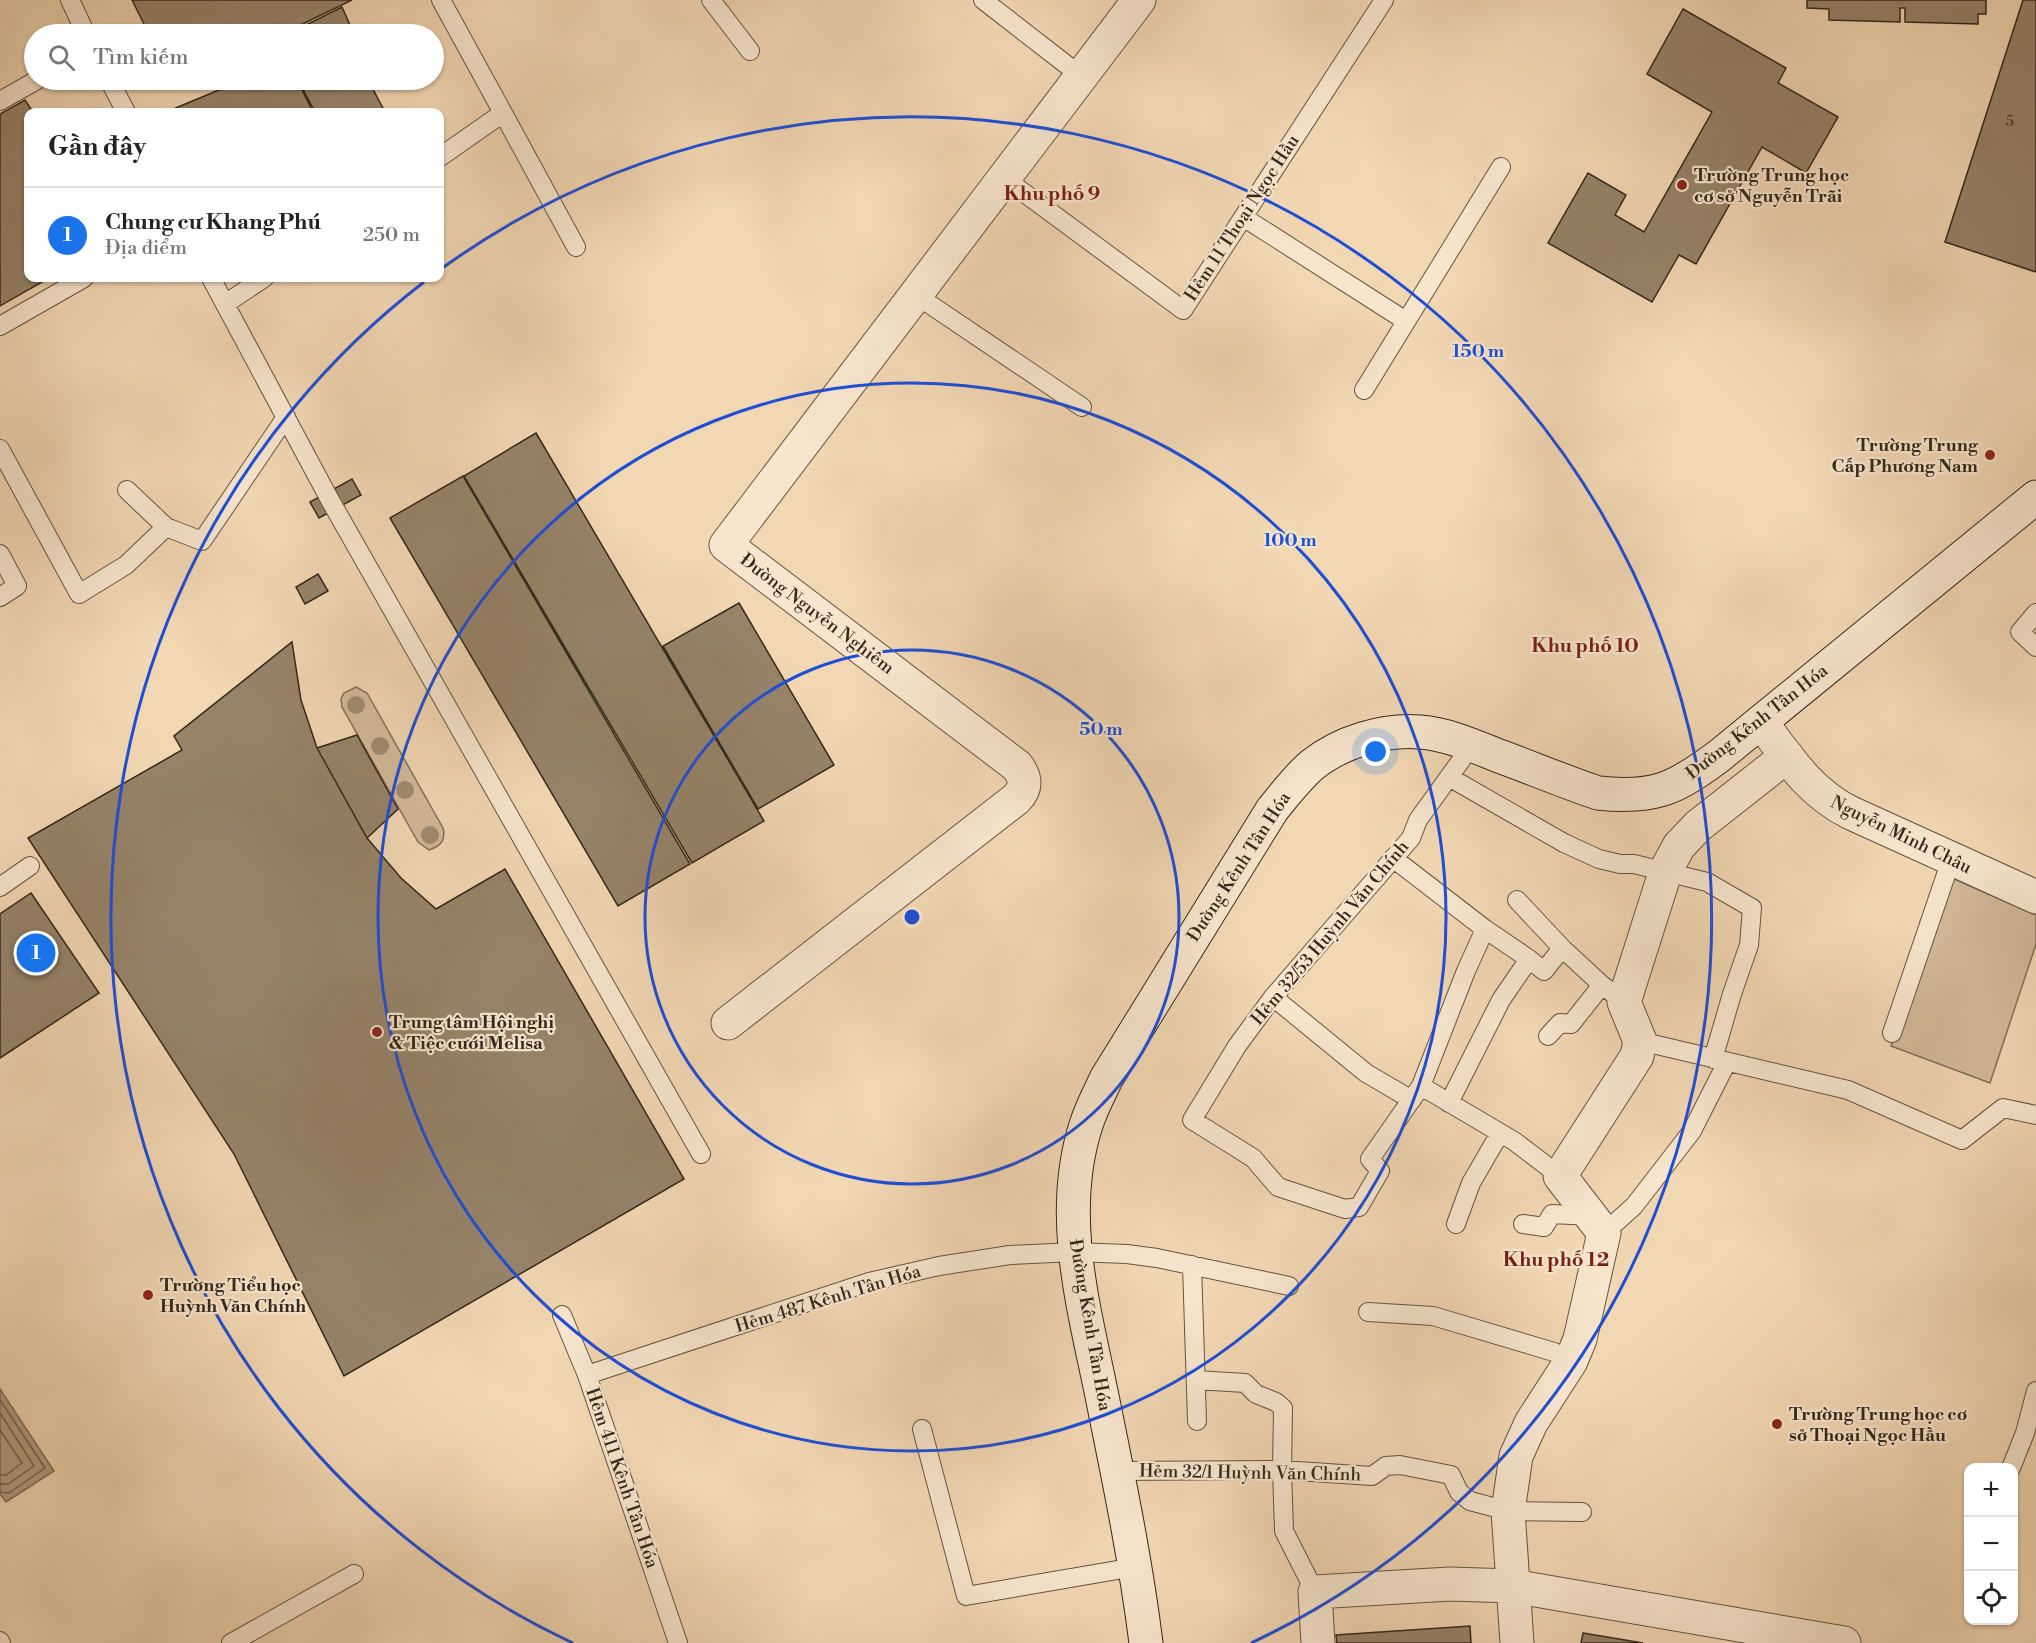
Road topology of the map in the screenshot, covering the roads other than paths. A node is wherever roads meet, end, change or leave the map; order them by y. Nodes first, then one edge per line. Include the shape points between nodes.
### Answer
1 (70, 0) edge
2 (441, 0) edge
3 (711, 0) edge
4 (983, 0) edge
5 (1139, 0) edge
6 (1384, 0) edge
7 (81, 24) edge
8 (750, 51) dead end
9 (1081, 76) junction
10 (24, 87) edge
11 (114, 90) edge
12 (0, 101) edge
13 (124, 108) edge
14 (503, 113) junction
15 (444, 154) edge
16 (1501, 167) dead end
17 (1004, 178) junction
18 (1243, 217) junction
19 (576, 247) dead end
20 (77, 282) edge
21 (212, 282) edge
22 (258, 282) edge
23 (916, 295) junction
24 (225, 304) junction
25 (1406, 321) junction
26 (0, 326) edge
27 (1364, 390) dead end
28 (1082, 407) dead end
29 (286, 417) junction
30 (0, 449) edge
31 (127, 490) dead end
32 (2036, 497) edge
33 (166, 527) junction
34 (0, 554) edge
35 (0, 597) edge
36 (2036, 613) edge
37 (2036, 647) edge
38 (1761, 723) junction
39 (1472, 745) junction
40 (1786, 756) junction
41 (1449, 777) junction
42 (1393, 858) junction
43 (1951, 860) junction
44 (30, 866) dead end
45 (1666, 870) junction
46 (0, 887) edge
47 (2036, 897) edge
48 (1517, 900) dead end
49 (1485, 929) junction
50 (1562, 948) junction
51 (1529, 959) junction
52 (1613, 993) junction
53 (1273, 997) junction
54 (728, 1023) dead end
55 (1892, 1033) dead end
56 (1548, 1036) dead end
57 (1640, 1041) junction
58 (1720, 1060) junction
59 (1417, 1093) junction
60 (1449, 1103) junction
61 (2036, 1115) edge
62 (1500, 1133) junction
63 (701, 1154) dead end
64 (1560, 1176) junction
65 (1456, 1224) dead end
66 (1523, 1224) dead end
67 (1598, 1225) junction
68 (1074, 1252) junction
69 (1192, 1265) junction
70 (1289, 1286) dead end
71 (1368, 1312) dead end
72 (562, 1315) dead end
73 (1571, 1361) junction
74 (587, 1375) junction
75 (1196, 1380) junction
76 (2036, 1391) edge
77 (1197, 1421) dead end
78 (922, 1429) dead end
79 (2030, 1436) edge
80 (2013, 1463) edge
81 (1282, 1470) junction
82 (1117, 1471) junction
83 (1508, 1511) junction
84 (1582, 1512) dead end
85 (1135, 1566) junction
86 (354, 1574) dead end
87 (1512, 1586) junction
88 (1315, 1592) junction
89 (231, 1643) edge
90 (678, 1643) edge
91 (1146, 1643) edge
92 (1318, 1643) edge
93 (1517, 1643) edge
94 (1844, 1643) edge

1 - 7 lane
2 - 14 lane
3 - 8 lane
4 - 9 lane
5 - 9 street, Đường Nguyễn Nghiêm
6 - 18 lane, Hẻm 11 Thoại Ngọc Hầu
9 - 17 street, Đường Nguyễn Nghiêm
10 - 12 lane
11 - 13 lane
14 - 15 lane
14 - 19 lane
16 - 25 lane
17 - 18 lane, Hẻm 11 Thoại Ngọc Hầu via 1182,310
17 - 23 street, Đường Nguyễn Nghiêm
18 - 25 lane
20 - 26 lane
21 - 24 lane
22 - 24 lane
23 - 28 lane
23 - 54 street, Đường Nguyễn Nghiêm via 726,545 1017,766 1025,783 1016,799
24 - 29 lane
25 - 27 lane
29 - 33 lane via 202,541
29 - 63 lane
30 - 33 lane via 79,594 126,565
31 - 33 lane
32 - 38 street, Đường Kênh Tân Hóa
34 - 35 lane via 17,586
36 - 37 lane via 2020,632
38 - 39 street, Đường Kênh Tân Hóa via 1684,780 1646,795 1598,793
38 - 40 street, Nguyễn Minh Châu
39 - 41 lane, Hẻm 32/53 Huỳnh Văn Chính
39 - 68 street, Đường Kênh Tân Hóa via 1420,732 1362,739 1312,765 1272,810 1095,1101 1075,1177
40 - 43 street, Nguyễn Minh Châu via 1826,799
40 - 45 street via 1687,835
41 - 42 lane, Hẻm 32/53 Huỳnh Văn Chính via 1418,820 1411,838
41 - 45 lane via 1599,859
42 - 49 lane
42 - 53 lane, Hẻm 32/53 Huỳnh Văn Chính
43 - 47 street, Nguyễn Minh Châu
43 - 55 lane
44 - 46 lane
45 - 52 street
45 - 58 lane via 1707,882 1752,908 1749,945 1732,994
48 - 50 lane
49 - 51 lane
49 - 59 lane
50 - 51 lane via 1544,970
50 - 52 lane
51 - 60 lane via 1501,1000
52 - 56 lane via 1571,1024 1560,1023
52 - 57 street
53 - 59 lane via 1366,1073
53 - 59 lane, Hẻm 32/53 Huỳnh Văn Chính via 1237,1046 1192,1120 1253,1158 1278,1187 1346,1209 1359,1208 1380,1171 1370,1159
57 - 58 lane
57 - 64 street via 1637,1056
58 - 61 lane via 1848,1090 1962,1140 2003,1108
58 - 67 lane via 1692,1131 1634,1206
59 - 60 lane
60 - 62 lane
62 - 64 lane
62 - 65 lane via 1471,1183
64 - 67 street
66 - 67 lane via 1544,1227 1552,1214
67 - 73 street via 1580,1339
68 - 69 lane, Hẻm 487 Kênh Tân Hóa via 1127,1254
68 - 74 lane, Hẻm 487 Kênh Tân Hóa via 1011,1255 870,1282
68 - 82 street, Đường Kênh Tân Hóa
69 - 70 lane, Hẻm 487 Kênh Tân Hóa
69 - 75 lane
71 - 73 lane via 1433,1316 1554,1352
72 - 74 lane, Hẻm 411 Kênh Tân Hóa
73 - 83 street via 1523,1438 1516,1456
74 - 90 lane, Hẻm 411 Kênh Tân Hóa
75 - 77 lane
75 - 81 lane via 1245,1383 1256,1394 1283,1408
76 - 79 lane
78 - 85 lane via 966,1596
79 - 80 lane
81 - 82 lane, Hẻm 32/1 Huỳnh Văn Chính
81 - 83 lane, Hẻm 32/1 Huỳnh Văn Chính via 1372,1476 1386,1466 1400,1466 1450,1475 1459,1492 1470,1501
81 - 88 lane via 1284,1531
82 - 85 street, Đường Kênh Tân Hóa
83 - 84 lane, Hẻm 32/1 Huỳnh Văn Chính
83 - 87 street
85 - 91 street, Đường Kênh Tân Hóa
86 - 89 lane
87 - 88 street via 1450,1584
87 - 93 street
87 - 94 street
88 - 92 street

